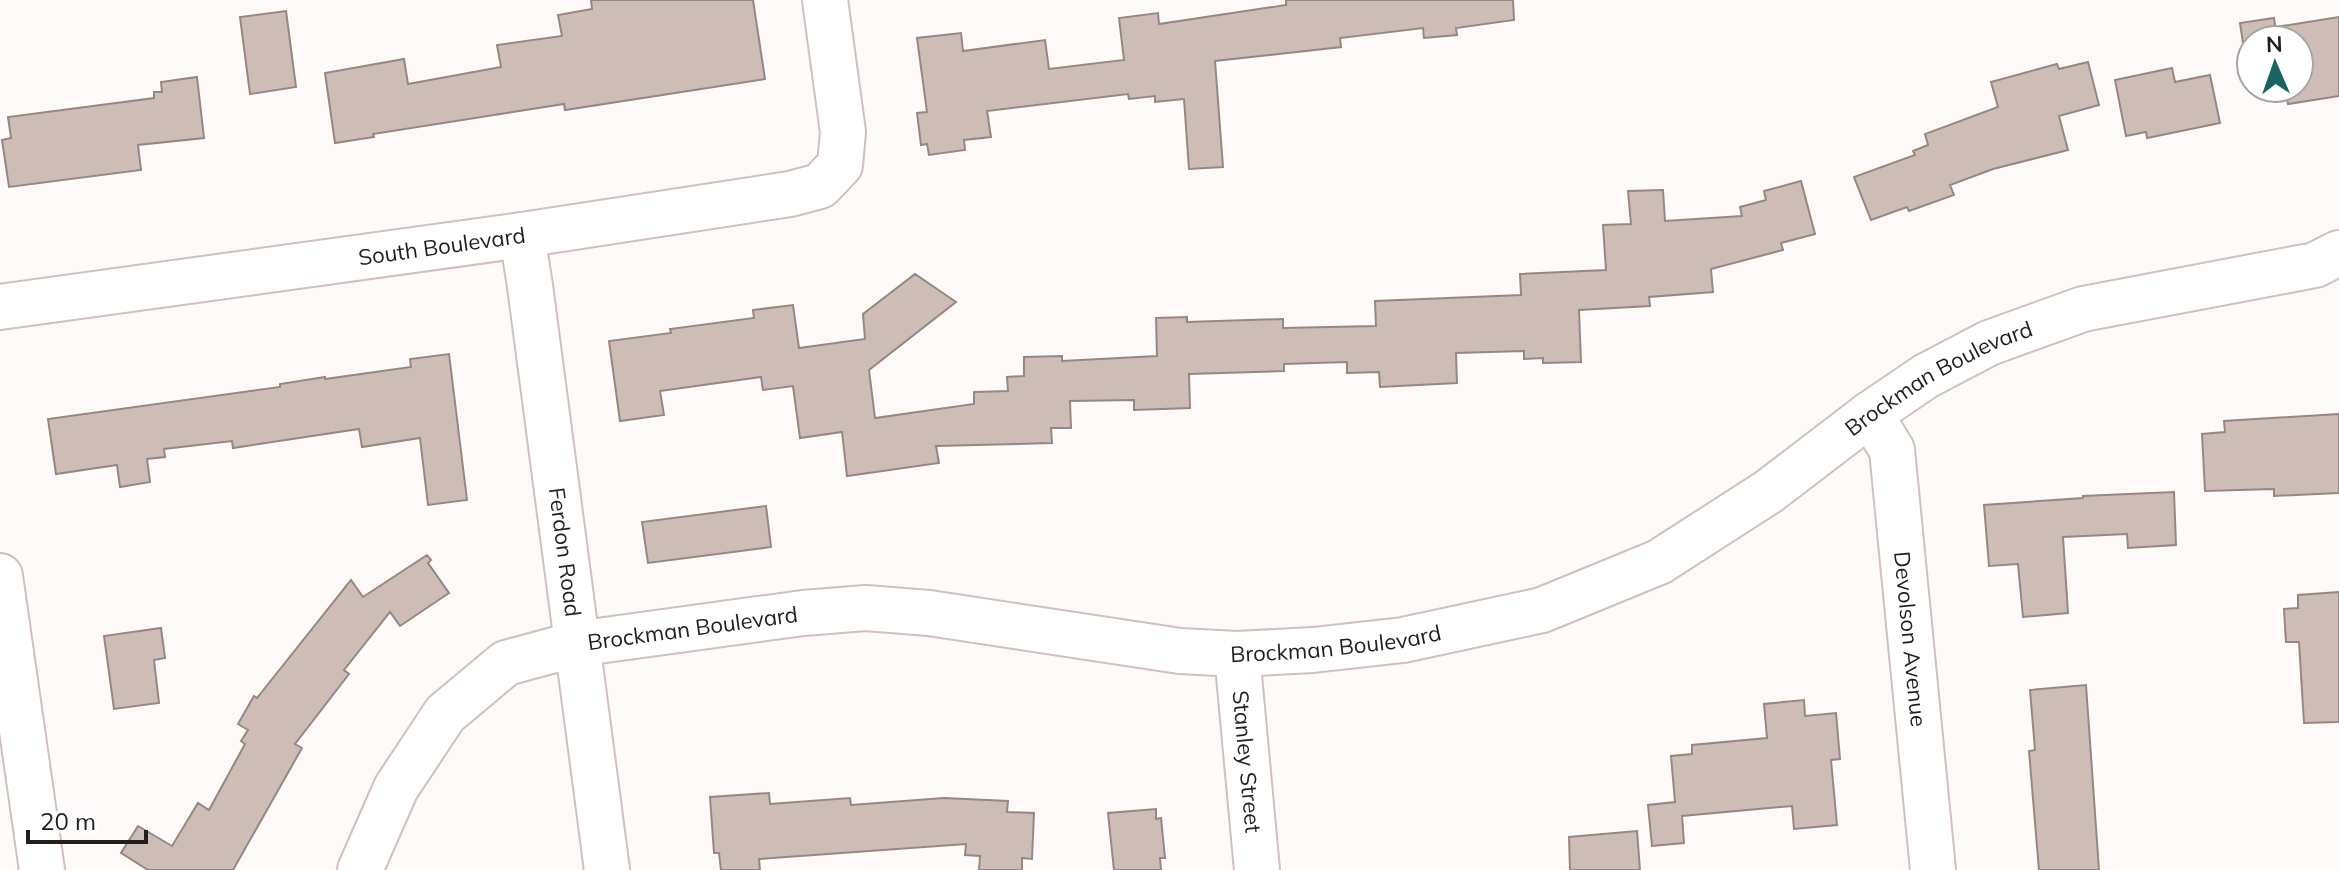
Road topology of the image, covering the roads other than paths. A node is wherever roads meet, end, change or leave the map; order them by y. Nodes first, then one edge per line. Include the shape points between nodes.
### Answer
1 (825, 0) edge
2 (522, 235) junction
3 (2331, 260) edge
4 (0, 307) edge
5 (1870, 414) junction
6 (0, 576) edge
7 (576, 644) junction
8 (1237, 654) junction
9 (42, 870) edge
10 (360, 870) edge
11 (607, 870) edge
12 (1257, 870) edge
13 (1933, 870) edge

1 - 2 street, South Boulevard via 843,132 840,165 820,186
2 - 4 street, South Boulevard
2 - 7 street, Ferdon Road
3 - 5 street, Brockman Boulevard via 2083,309 1989,343
5 - 8 street, Brockman Boulevard via 1768,492 1659,562 1542,610 1403,640
5 - 13 street, Devolson Avenue via 1892,450
6 - 9 street
7 - 8 street, Brockman Boulevard via 866,608 1180,651
7 - 10 street, Brockman Boulevard via 506,663 445,714 396,788
7 - 11 street, Ferdon Road
8 - 12 street, Stanley Street

